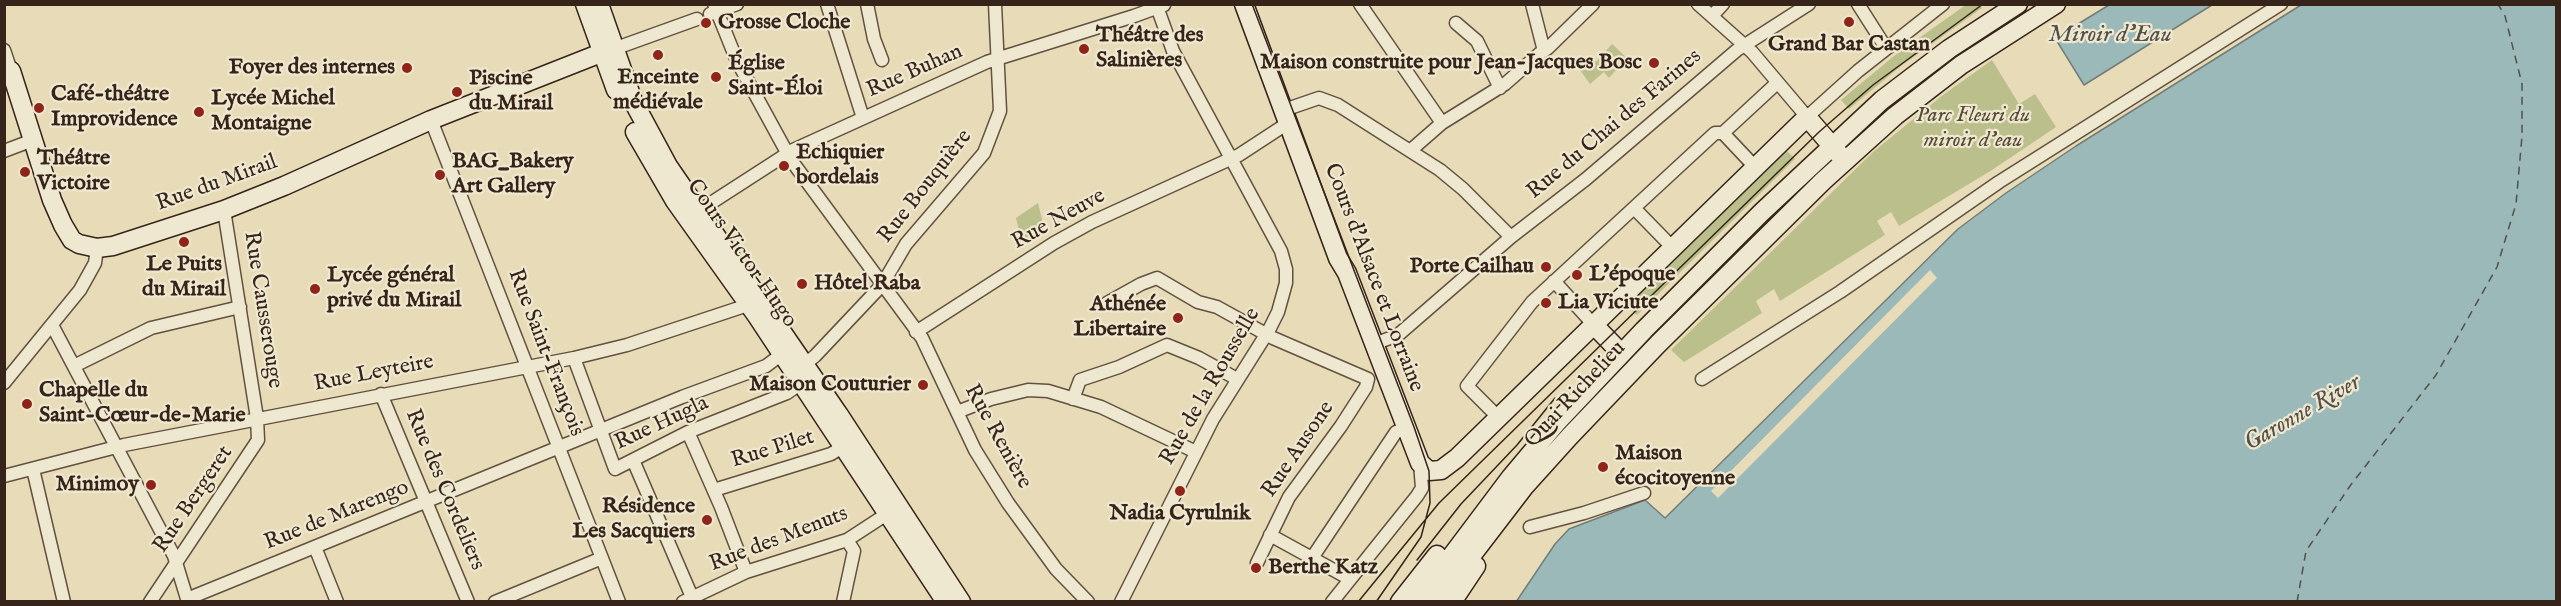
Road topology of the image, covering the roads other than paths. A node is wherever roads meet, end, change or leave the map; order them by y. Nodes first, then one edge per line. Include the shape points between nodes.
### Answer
1 (585, 4) edge
2 (599, 4) edge
3 (737, 4) edge
4 (827, 4) edge
5 (867, 4) edge
6 (995, 4) edge
7 (1244, 4) edge
8 (1360, 4) edge
9 (1532, 4) edge
10 (1593, 4) edge
11 (1698, 4) edge
12 (1723, 4) edge
13 (1809, 4) edge
14 (1858, 4) edge
15 (1943, 4) edge
16 (2018, 4) edge
17 (2281, 4) edge
18 (1159, 5) edge
19 (2048, 9) edge
20 (713, 10) edge
21 (1712, 16) junction
22 (697, 19) dead end
23 (1456, 23) dead end
24 (1745, 46) junction
25 (1886, 48) junction
26 (4, 50) edge
27 (608, 51) junction
28 (1544, 51) junction
29 (998, 58) junction
30 (882, 60) dead end
31 (8, 72) edge
32 (1777, 83) junction
33 (1500, 88) junction
34 (1286, 117) junction
35 (1807, 117) junction
36 (863, 118) junction
37 (431, 120) junction
38 (1442, 123) junction
39 (1723, 134) junction
40 (33, 140) junction
41 (1832, 146) junction
42 (1411, 150) junction
43 (4, 151) edge
44 (787, 153) junction
45 (1231, 158) junction
46 (1845, 161) junction
47 (1755, 167) junction
48 (1634, 208) junction
49 (224, 210) junction
50 (698, 212) junction
51 (695, 231) junction
52 (1511, 237) junction
53 (88, 246) junction
54 (1672, 248) junction
55 (1554, 280) junction
56 (882, 285) junction
57 (754, 302) junction
58 (1107, 303) dead end
59 (240, 308) junction
60 (1593, 324) junction
61 (52, 325) junction
62 (916, 332) junction
63 (1266, 334) junction
64 (1374, 344) junction
65 (1622, 353) junction
66 (782, 354) junction
67 (574, 358) junction
68 (805, 364) junction
69 (74, 366) junction
70 (527, 366) junction
71 (1385, 372) junction
72 (1237, 379) junction
73 (1368, 379) junction
74 (1702, 380) dead end
75 (4, 383) edge
76 (801, 383) junction
77 (381, 394) junction
78 (1073, 399) junction
79 (957, 412) junction
80 (1498, 417) junction
81 (258, 418) junction
82 (1406, 428) junction
83 (601, 430) junction
84 (688, 432) junction
85 (844, 446) junction
86 (117, 447) junction
87 (559, 448) junction
88 (1196, 452) junction
89 (633, 460) junction
90 (1420, 463) junction
91 (33, 469) junction
92 (4, 476) edge
93 (1517, 482) junction
94 (714, 490) junction
95 (1644, 493) dead end
96 (426, 502) junction
97 (894, 510) junction
98 (1530, 527) dead end
99 (1270, 535) junction
100 (847, 540) junction
101 (315, 548) junction
102 (602, 558) junction
103 (1312, 558) junction
104 (1257, 562) dead end
105 (177, 563) junction
106 (746, 572) junction
107 (1350, 579) junction
108 (688, 599) edge
109 (188, 600) edge
110 (64, 602) edge
111 (150, 602) edge
112 (337, 602) edge
113 (468, 602) edge
114 (495, 602) edge
115 (620, 602) edge
116 (843, 602) edge
117 (946, 602) edge
118 (961, 602) edge
119 (1088, 602) edge
120 (1121, 602) edge
121 (1332, 602) edge
122 (1400, 602) edge
123 (1417, 602) edge
124 (1436, 602) edge
125 (1452, 602) edge

1 - 27 main road, Cours Victor Hugo
2 - 27 main road, Cours Victor Hugo
3 - 20 street
4 - 36 street
5 - 30 street
6 - 29 street, Rue Bouquière
7 - 34 main road, Cours d'Alsace et Lorraine
8 - 38 street
9 - 28 street
10 - 28 street
11 - 21 street
12 - 21 street
13 - 24 street, Rue du Chai des Farines
14 - 25 street
15 - 25 street
16 - 41 main road, Quai Richelieu via 1909,79
17 - 74 street via 1999,182 1840,292
18 - 29 street, Rue Buhan
18 - 45 street, Rue de la Rousselle via 1173,51
19 - 46 main road, Quai Richelieu via 1961,65
20 - 44 street, Rue Renière
21 - 24 street
22 - 27 street
23 - 33 street via 1477,41
24 - 32 street
24 - 52 street, Rue du Chai des Farines
25 - 35 street
26 - 31 street
27 - 37 main road, Rue du Mirail
27 - 50 main road, Cours Victor Hugo via 648,132
27 - 51 main road, Cours Victor Hugo via 638,138
28 - 33 street
29 - 36 street, Rue Buhan
29 - 56 street, Rue Bouquière via 1000,111 984,153 906,244
31 - 40 main road
32 - 35 street
32 - 39 street
33 - 38 street
34 - 42 street via 1307,101 1319,98 1338,105
34 - 45 street, Rue Neuve
34 - 64 main road, Cours d'Alsace et Lorraine
35 - 41 main road
35 - 47 main road, Quai Richelieu
36 - 44 street, Rue Buhan
37 - 49 main road, Rue du Mirail
37 - 70 street, Rue Saint-François
38 - 42 street
39 - 47 street
39 - 48 street via 1715,133
40 - 43 street
40 - 53 main road via 52,200 72,240
41 - 46 main road
41 - 65 main road, Quai Richelieu
42 - 52 street via 1463,189
44 - 50 street, Rue Buhan
44 - 56 street, Rue Renière
45 - 62 street, Rue Neuve via 1092,222
45 - 63 street, Rue de la Rousselle via 1285,262 1286,284
46 - 93 main road, Quai Richelieu
47 - 54 main road, Quai Richelieu
48 - 54 street
48 - 55 street
49 - 53 main road, Rue du Mirail via 113,246
49 - 59 street, Rue Causserouge
50 - 51 street
50 - 57 main road, Cours Victor Hugo
51 - 57 main road, Cours Victor Hugo
52 - 64 street via 1398,335
53 - 61 street via 95,263 91,272
54 - 60 main road, Quai Richelieu
55 - 60 street
55 - 80 street via 1532,302 1467,386
56 - 62 street, Rue Renière
56 - 68 street, Rue Bouquière
57 - 66 main road, Cours Victor Hugo
57 - 67 street, Rue Leyteire via 627,345
57 - 68 main road, Cours Victor Hugo
58 - 63 street via 1157,278
59 - 69 street via 151,328
59 - 81 street, Rue Causserouge
60 - 65 main road, Quai Richelieu
60 - 80 main road, Quai Richelieu
61 - 69 street
61 - 75 street
62 - 79 street, Rue Renière
63 - 72 street, Rue de la Rousselle
63 - 73 street
64 - 71 main road, Cours d'Alsace et Lorraine
65 - 93 main road, Quai Richelieu
66 - 76 main road, Cours Victor Hugo
66 - 83 street, Rue de Marengo via 766,366
67 - 70 street, Rue Leyteire
67 - 83 street, Rue Hugla
68 - 97 main road, Cours Victor Hugo
69 - 86 street
70 - 77 street, Rue Leyteire
70 - 87 street, Rue Saint-François
71 - 73 street
71 - 82 main road, Cours d'Alsace et Lorraine
72 - 78 street via 1169,340 1119,367 1080,381
72 - 88 street, Rue de la Rousselle
73 - 99 street, Rue Ausone via 1341,426 1289,497
76 - 84 street, Rue Hugla via 787,393
76 - 85 main road, Cours Victor Hugo
77 - 81 street, Rue Leyteire
77 - 96 street, Rue des Cordeliers
78 - 79 street via 1028,390
78 - 88 street via 1101,407
79 - 119 street, Rue Renière via 1008,503 1056,569
80 - 90 main road, Quai Richelieu via 1441,470 1429,471
81 - 86 street, Rue Leyteire
81 - 105 street, Rue Bergeret via 254,448
82 - 90 main road, Cours d'Alsace et Lorraine
82 - 103 street via 1396,432
83 - 87 street, Rue de Marengo
83 - 89 street, Rue Hugla via 615,469
84 - 89 street, Rue Hugla
84 - 94 street
85 - 94 street, Rue Pilet via 833,453
85 - 97 main road, Cours Victor Hugo
86 - 91 street, Rue Leyteire
86 - 105 street
87 - 96 street, Rue de Marengo
87 - 102 street, Rue Saint-François
88 - 120 street, Rue de la Rousselle
89 - 108 street
90 - 107 street via 1422,488
91 - 92 street, Rue Leyteire
91 - 110 street
93 - 122 main road via 1428,564
93 - 123 main road, Quai Richelieu
93 - 124 main road, Quai Richelieu
93 - 125 main road
94 - 106 street
95 - 98 street
96 - 101 street, Rue de Marengo
96 - 113 street, Rue des Cordeliers
97 - 100 street, Rue des Menuts
97 - 117 main road, Cours Victor Hugo
97 - 118 main road, Cours Victor Hugo
99 - 103 street
99 - 104 street, Rue Ausone
100 - 106 street, Rue des Menuts
100 - 116 street via 854,551
101 - 109 street, Rue de Marengo
101 - 112 street
102 - 114 street
102 - 115 street, Rue Saint-François
103 - 107 street
105 - 109 street
105 - 111 street, Rue Bergeret
106 - 108 street, Rue des Menuts
107 - 121 street

